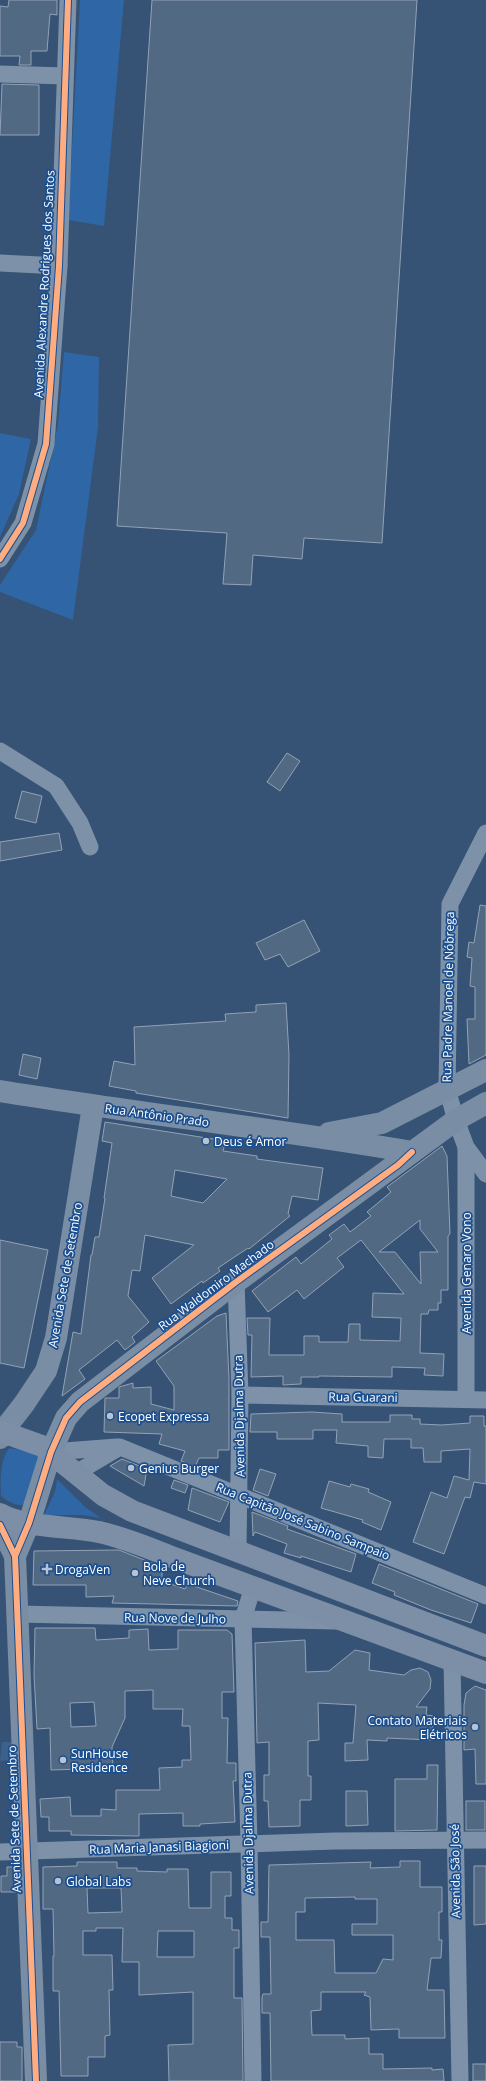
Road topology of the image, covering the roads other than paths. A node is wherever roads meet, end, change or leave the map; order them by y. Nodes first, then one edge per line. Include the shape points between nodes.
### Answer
1 (68, 0) edge
2 (0, 74) edge
3 (65, 76) junction
4 (0, 263) edge
5 (58, 266) junction
6 (0, 559) edge
7 (0, 751) edge
8 (486, 833) edge
9 (90, 847) dead end
10 (486, 1070) edge
11 (447, 1089) junction
12 (0, 1091) edge
13 (486, 1103) edge
14 (93, 1106) junction
15 (456, 1120) junction
16 (314, 1136) junction
17 (466, 1147) junction
18 (412, 1152) junction
19 (486, 1174) edge
20 (236, 1282) junction
21 (240, 1395) junction
22 (466, 1399) junction
23 (486, 1400) edge
24 (1, 1433) edge
25 (120, 1447) junction
26 (51, 1452) junction
27 (76, 1473) junction
28 (240, 1496) junction
29 (0, 1514) edge
30 (29, 1523) junction
31 (0, 1525) edge
32 (238, 1550) junction
33 (15, 1556) junction
34 (285, 1568) junction
35 (253, 1587) junction
36 (486, 1596) edge
37 (8, 1614) edge
38 (243, 1619) junction
39 (351, 1622) junction
40 (486, 1646) edge
41 (452, 1661) junction
42 (486, 1673) edge
43 (454, 1840) junction
44 (486, 1840) edge
45 (249, 1844) junction
46 (0, 1852) edge
47 (26, 1852) junction
48 (36, 2081) edge
49 (253, 2081) edge
50 (460, 2081) edge

1 - 3 street, Avenida Alexandre Rodrigues dos Santos
2 - 3 street
3 - 5 street, Avenida Alexandre Rodrigues dos Santos
4 - 5 street
5 - 6 street, Avenida Alexandre Rodrigues dos Santos via 46,444 22,523
7 - 9 street via 56,786 80,824
8 - 11 street, Rua Padre Manoel de Nóbrega via 450,904
10 - 11 street
11 - 15 street, Rua Padre Manoel de Nóbrega
11 - 16 street via 382,1123
12 - 14 street, Rua Antônio Prado
13 - 15 street, Rua Waldomiro Machado
14 - 16 street, Rua Antônio Prado
14 - 24 street, Avenida Sete de Setembro via 56,1338 46,1371
15 - 17 street, Rua Padre Manoel de Nóbrega
15 - 18 street, Rua Waldomiro Machado
16 - 18 street, Rua Antônio Prado
17 - 19 street
17 - 22 street, Avenida Genaro Vono
18 - 20 street, Rua Waldomiro Machado
20 - 21 street, Avenida Djalma Dutra
20 - 26 street, Rua Waldomiro Machado via 80,1402 66,1418
21 - 22 street, Rua Guarani
21 - 28 street, Avenida Djalma Dutra
22 - 23 street, Rua Guarani
24 - 26 main road via 27,1439
25 - 26 street, Rua Capitão José Sabino Sampaio
25 - 27 street
25 - 28 street, Rua Capitão José Sabino Sampaio
26 - 27 main road
26 - 30 street, Rua Waldomiro Machado
27 - 32 main road via 103,1495 132,1511
28 - 32 street, Avenida Djalma Dutra
28 - 36 street, Rua Capitão José Sabino Sampaio
29 - 30 main road via 9,1520
30 - 33 street, Avenida Sete de Setembro
30 - 35 main road via 98,1532 131,1541
31 - 33 street, Avenida Sete de Setembro
32 - 34 main road
33 - 37 street, Avenida Sete de Setembro
34 - 35 main road via 267,1573
34 - 40 main road
35 - 38 street, Avenida Djalma Dutra
35 - 39 main road
37 - 38 street, Rua Nove de Julho
37 - 47 street, Avenida Sete de Setembro
38 - 39 street, Rua Nove de Julho
38 - 45 street, Avenida Djalma Dutra
39 - 41 main road
41 - 42 main road
41 - 43 street, Avenida São José
43 - 44 street, Rua Maria Janasi Biagioni
43 - 45 street, Rua Maria Janasi Biagioni
43 - 50 street, Avenida São José
45 - 47 street, Rua Maria Janasi Biagioni
45 - 49 street, Avenida Djalma Dutra
46 - 47 street, Rua Maria Janasi Biagioni
47 - 48 street, Avenida Sete de Setembro

